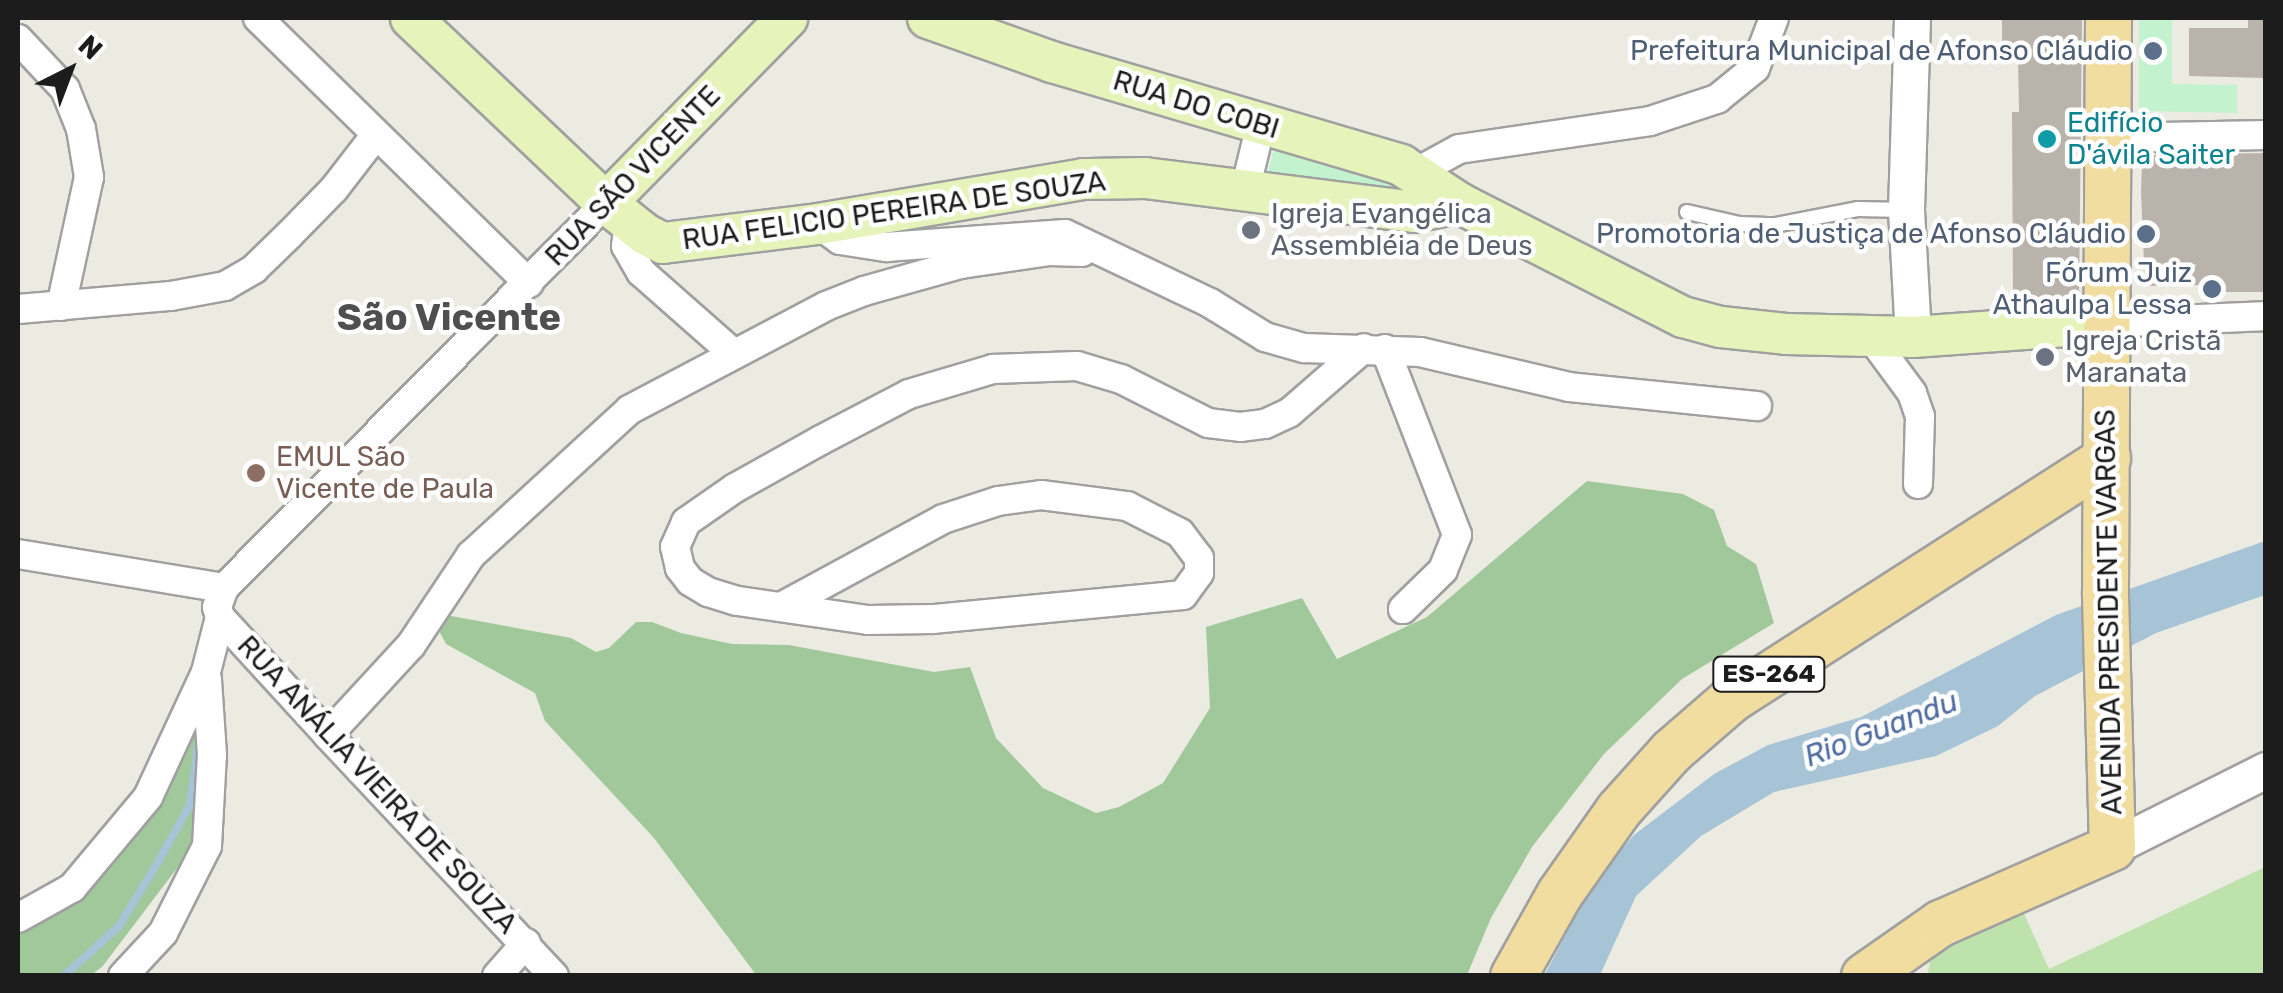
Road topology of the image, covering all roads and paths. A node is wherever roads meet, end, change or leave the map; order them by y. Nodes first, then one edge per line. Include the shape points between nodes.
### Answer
1 (258, 18) edge
2 (411, 18) edge
3 (787, 18) edge
4 (928, 18) edge
5 (1774, 18) edge
6 (1912, 18) edge
7 (2108, 18) edge
8 (18, 39) edge
9 (1261, 124) junction
10 (375, 136) junction
11 (2266, 136) edge
12 (2108, 138) junction
13 (1415, 173) junction
14 (1244, 194) junction
15 (1459, 203) junction
16 (1906, 210) junction
17 (617, 212) junction
18 (1687, 212) dead end
19 (818, 224) junction
20 (1099, 254) junction
21 (529, 283) junction
22 (61, 306) junction
23 (18, 309) edge
24 (2266, 316) edge
25 (2108, 323) junction
26 (1870, 336) junction
27 (1913, 336) junction
28 (1374, 349) junction
29 (734, 354) junction
30 (1757, 406) dead end
31 (2107, 458) junction
32 (1918, 484) dead end
33 (18, 554) edge
34 (224, 588) junction
35 (782, 607) junction
36 (1403, 610) dead end
37 (220, 616) junction
38 (206, 672) junction
39 (328, 735) junction
40 (2266, 770) edge
41 (2112, 847) junction
42 (18, 918) edge
43 (526, 943) junction
44 (123, 976) edge
45 (497, 976) edge
46 (554, 976) edge
47 (1513, 976) edge
48 (1864, 976) edge

1 - 10 street
2 - 17 main road, RUA FELICIO PEREIRA DE SOUZA
3 - 17 main road, RUA SÃO VICENTE
4 - 9 main road, RUA DO COBI
5 - 13 street via 1755,68 1717,99 1688,111 1459,148
6 - 16 street
7 - 12 main road, AVENIDA PRESIDENTE VARGAS
8 - 22 street via 65,88 89,176
9 - 13 main road, RUA DO COBI
9 - 14 street
10 - 21 street
10 - 22 street via 334,190 254,269 225,286
11 - 12 street
12 - 25 main road, AVENIDA PRESIDENTE VARGAS
13 - 15 main road, RUA DO COBI
14 - 15 main road, RUA FELICIO PEREIRA DE SOUZA via 1414,212
14 - 19 main road, RUA FELICIO PEREIRA DE SOUZA via 1146,178 1083,179
15 - 26 main road via 1682,317 1753,332
16 - 18 lane via 1858,209 1775,224
16 - 27 street
17 - 19 main road, RUA FELICIO PEREIRA DE SOUZA via 654,239 674,244
17 - 21 street, RUA SÃO VICENTE
17 - 29 street, RUA FELICIO PEREIRA DE SOUZA via 642,272
19 - 20 street via 862,246 930,247 1052,232
20 - 28 street via 1196,296 1265,337 1304,348
20 - 29 street via 1050,251 901,280 826,306
21 - 34 street, RUA SÃO VICENTE
22 - 23 street
24 - 25 street
25 - 27 main road
25 - 31 main road, AVENIDA PRESIDENTE VARGAS
26 - 27 main road
26 - 32 street via 1912,393 1920,416
28 - 30 street via 1420,352 1569,387
28 - 35 street via 1289,413 1240,427 1208,423 1121,379 1077,366 993,369 909,394 735,488 679,530 676,557 690,581 737,601
28 - 36 street via 1458,535 1443,570
29 - 39 street via 618,418 514,511 450,581 411,645
31 - 41 main road, AVENIDA PRESIDENTE VARGAS
31 - 47 main road, ES-264 via 1731,699 1671,751 1568,880
33 - 34 street
34 - 37 street, RUA ANÁLIA VIEIRA DE SOUZA
35 - 35 street via 868,620 932,619 1173,600 1200,573 1197,552 1180,533 1127,506 1041,495 942,519
37 - 38 street
37 - 39 street, RUA ANÁLIA VIEIRA DE SOUZA
38 - 42 street via 163,767 124,830 72,888
38 - 44 street via 212,755 207,846 162,932
39 - 43 street, RUA ANÁLIA VIEIRA DE SOUZA
40 - 41 street
41 - 48 main road via 1940,923
43 - 45 street
43 - 46 street, RUA ANÁLIA VIEIRA DE SOUZA

